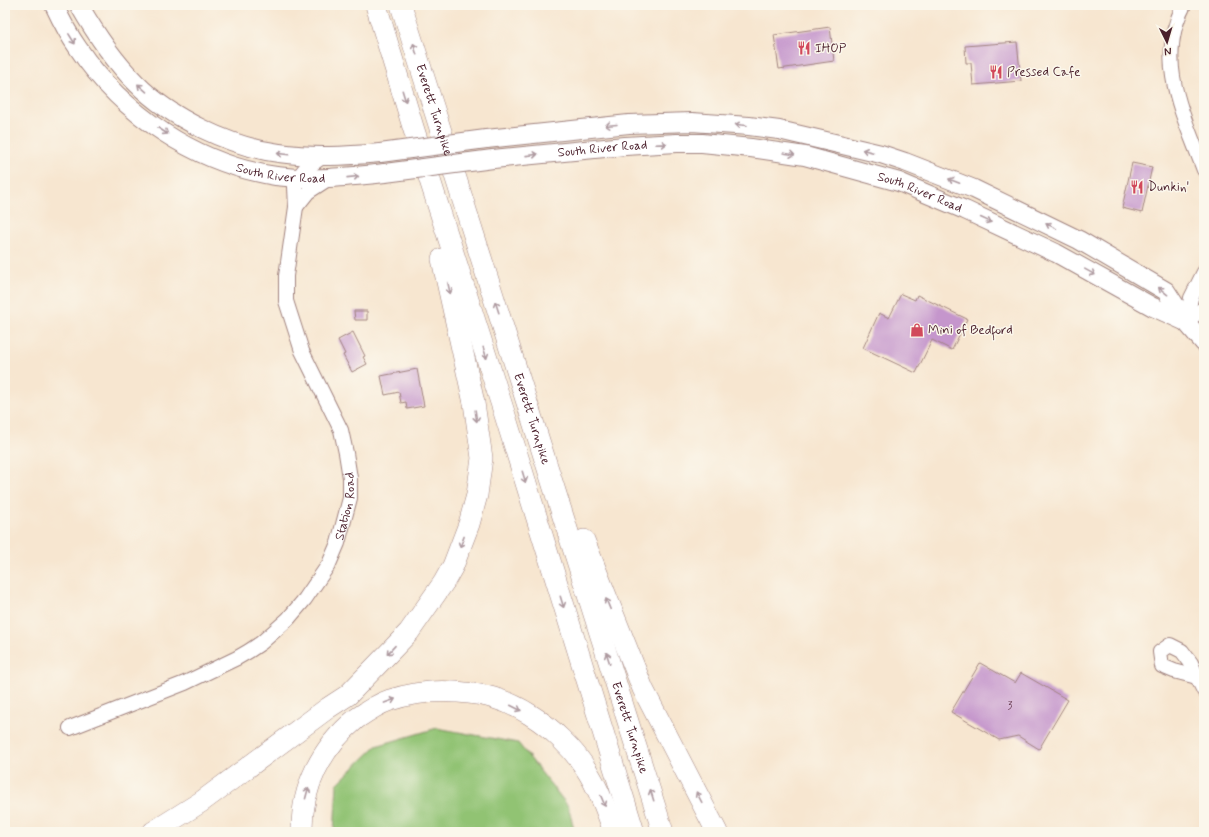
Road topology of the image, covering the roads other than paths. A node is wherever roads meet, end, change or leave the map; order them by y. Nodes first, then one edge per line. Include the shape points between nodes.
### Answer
1 (54, 5) edge
2 (79, 5) edge
3 (376, 5) edge
4 (402, 5) edge
5 (1184, 5) edge
6 (413, 127) junction
7 (322, 157) junction
8 (1204, 170) edge
9 (298, 178) junction
10 (328, 179) junction
11 (296, 207) junction
12 (1204, 272) edge
13 (1204, 308) edge
14 (1186, 322) junction
15 (505, 332) junction
16 (1204, 343) edge
17 (1197, 677) dead end
18 (1204, 691) edge
19 (70, 728) dead end
20 (153, 832) edge
21 (302, 832) edge
22 (614, 832) edge
23 (634, 832) edge
24 (663, 832) edge
25 (717, 832) edge

1 -> 9 main road, South River Road via 89,63 121,99 143,118 190,148 213,158 255,172
7 -> 2 main road, South River Road via 278,153 250,147 222,138 178,115 137,84 120,66
3 -> 6 highway, Everett Turnpike
15 -> 4 highway, Everett Turnpike
5 - 8 street via 1172,36 1172,72 1178,99
6 -> 20 highway via 474,403 482,458 477,496 469,524 453,566 409,632 348,695 201,802
6 -> 23 highway, Everett Turnpike
7 - 9 street via 304,170
14 -> 7 main road, South River Road, bridge via 1166,291 1080,240 974,188 881,154 779,130 692,122 629,124 380,153
9 - 10 main road, South River Road
9 - 11 street, Station Road via 295,187
10 - 11 street via 308,192
10 -> 14 main road, South River Road, bridge via 618,146 677,143 751,148 805,156 899,182 965,210 1056,253
11 - 19 street, Station Road via 286,276 286,301 302,351 341,430 350,478 350,498 338,543 329,564 288,619 255,647 185,683
12 - 14 street via 1191,298
13 - 14 street
14 - 16 main road, South River Road
24 -> 15 highway, Everett Turnpike
25 -> 15 highway via 643,689
17 - 18 street
21 -> 22 highway via 305,798 314,773 326,750 344,729 365,713 389,700 414,693 441,691 468,692 494,698 518,708 561,738 597,786

